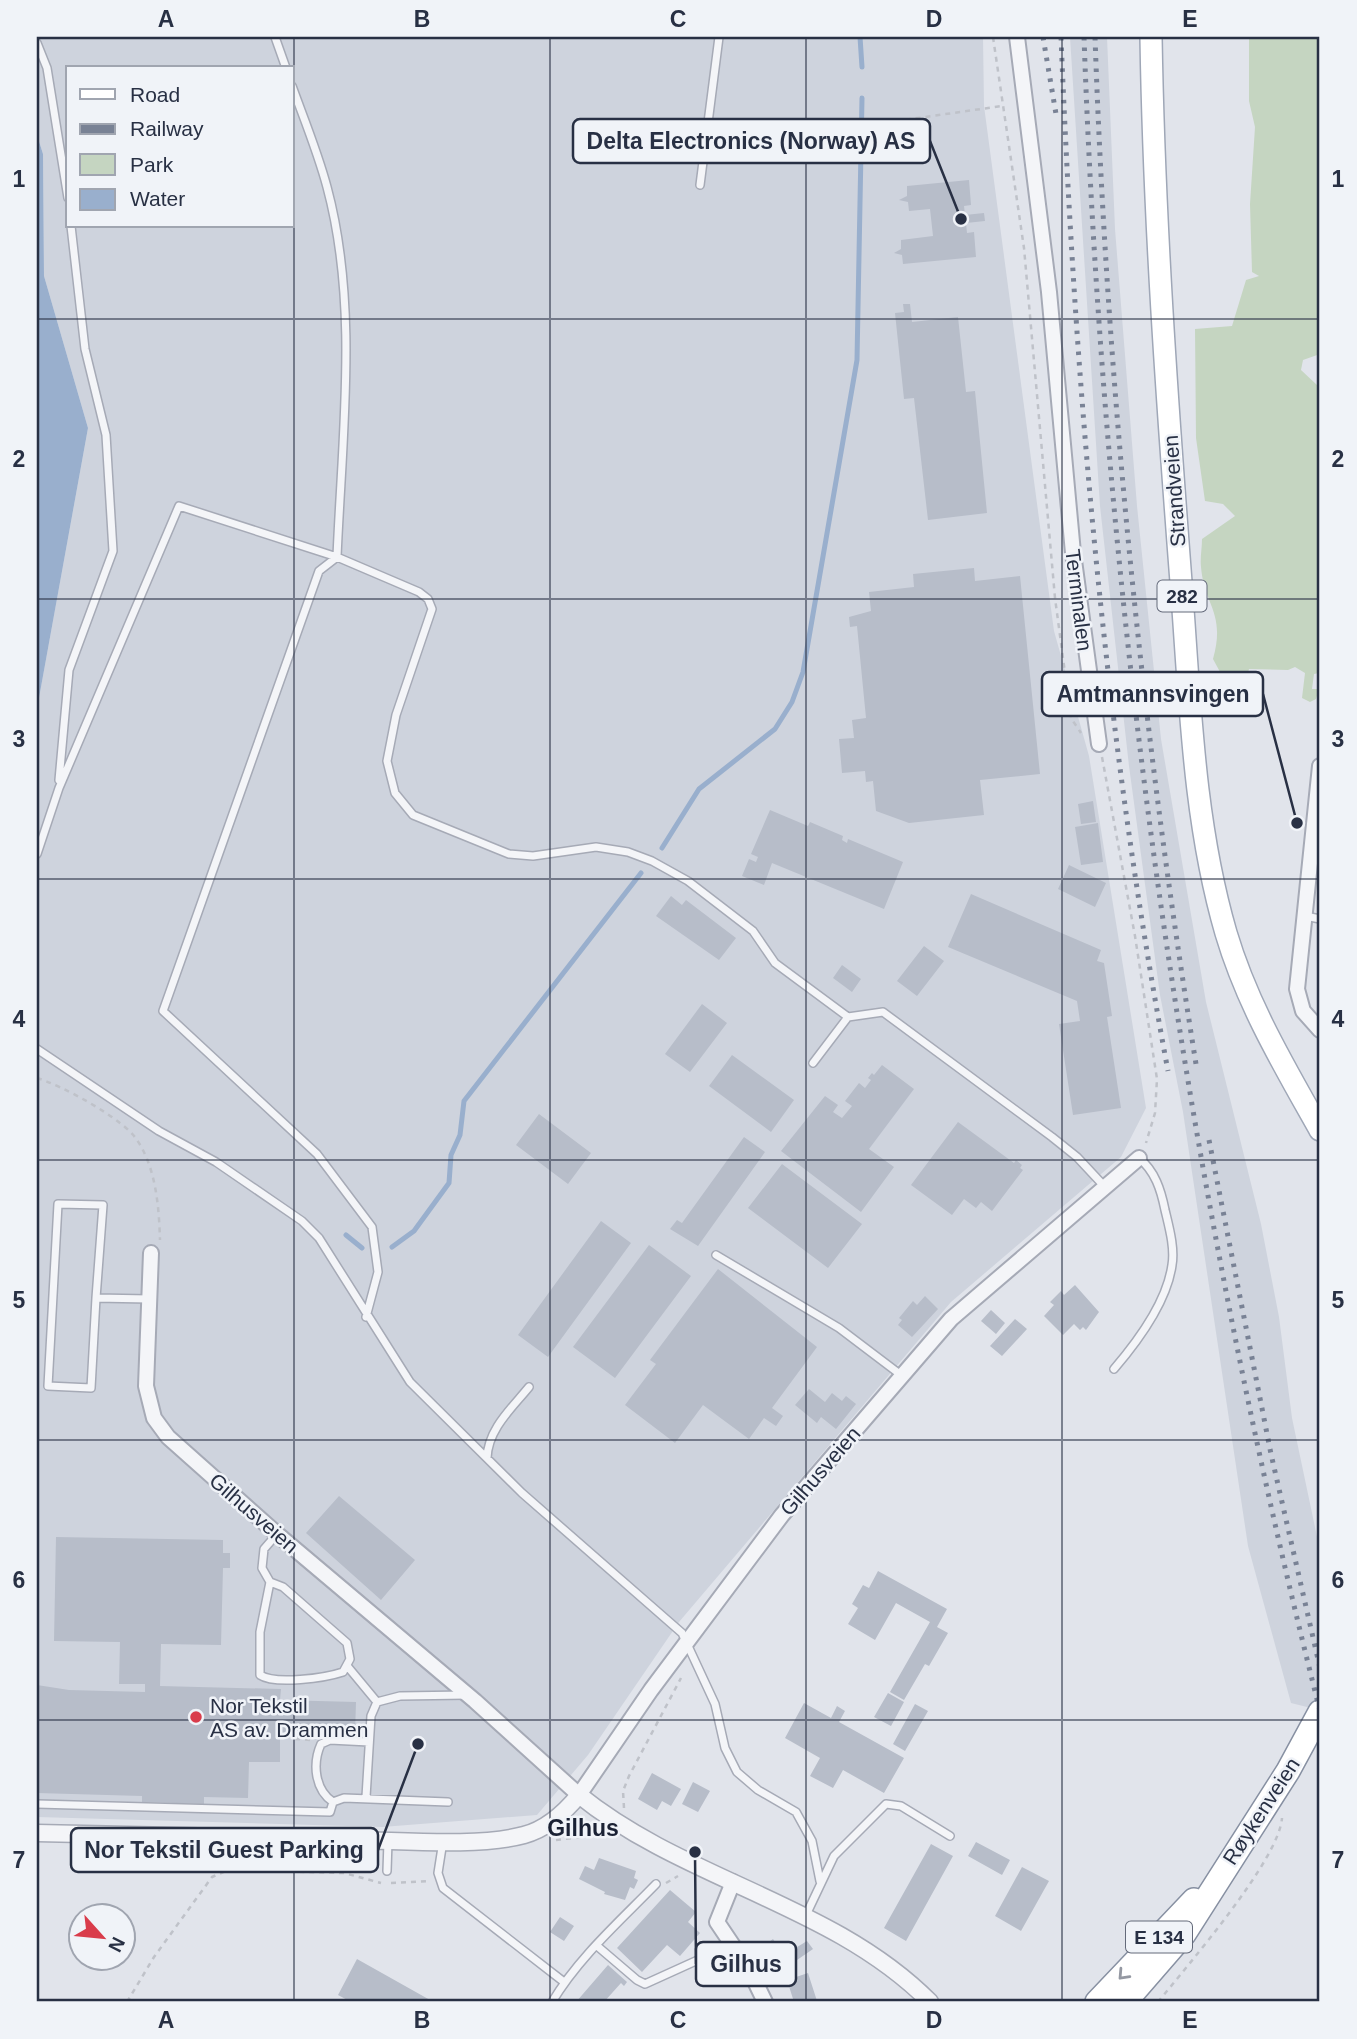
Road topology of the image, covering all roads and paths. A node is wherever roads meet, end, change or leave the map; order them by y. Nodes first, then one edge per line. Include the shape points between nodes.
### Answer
1 (275, 37) edge
2 (719, 37) edge
3 (993, 37) edge
4 (1017, 37) edge
5 (1151, 37) edge
6 (37, 43) edge
7 (285, 66) edge
8 (294, 92) edge
9 (1002, 106) junction
10 (876, 124) dead end
11 (700, 184) dead end
12 (66, 186) edge
13 (71, 228) edge
14 (337, 557) junction
15 (1099, 744) junction
16 (1320, 766) edge
17 (59, 788) junction
18 (37, 854) edge
19 (1313, 917) edge
20 (848, 1017) junction
21 (1320, 1030) edge
22 (37, 1049) edge
23 (813, 1063) dead end
24 (37, 1078) edge
25 (1320, 1130) edge
26 (1139, 1158) junction
27 (1106, 1188) junction
28 (155, 1247) joint
29 (716, 1255) dead end
30 (96, 1298) junction
31 (149, 1299) junction
32 (366, 1317) junction
33 (1114, 1369) dead end
34 (901, 1375) junction
35 (529, 1387) dead end
36 (487, 1458) junction
37 (277, 1534) junction
38 (270, 1582) junction
39 (685, 1648) junction
40 (348, 1667) junction
41 (467, 1695) junction
42 (377, 1702) junction
43 (1320, 1712) edge
44 (369, 1742) junction
45 (631, 1751) dead end
46 (639, 1756) junction
47 (579, 1795) junction
48 (366, 1797) junction
49 (333, 1802) junction
50 (448, 1802) dead end
51 (37, 1804) edge
52 (624, 1811) dead end
53 (37, 1833) edge
54 (613, 1835) dead end
55 (950, 1836) dead end
56 (388, 1840) junction
57 (443, 1840) junction
58 (551, 1841) dead end
59 (387, 1871) dead end
60 (1221, 1873) junction
61 (440, 1881) junction
62 (820, 1881) junction
63 (733, 1882) junction
64 (656, 1884) dead end
65 (805, 1918) junction
66 (596, 1945) junction
67 (731, 1945) junction
68 (564, 1982) junction
69 (127, 2002) edge
70 (552, 2002) edge
71 (765, 2002) edge
72 (930, 2002) edge
73 (1097, 2002) edge
74 (1125, 2002) edge

1 - 7 lane
2 - 11 lane
3 - 9 path
4 - 15 street, Terminalen via 1049,292 1071,541
5 - 25 main road, Strandveien / 282 via 1167,392 1194,737 1210,865 1226,933 1254,1007
6 - 12 lane via 47,68
8 - 14 lane via 327,187 341,268 346,335
9 - 10 path
9 - 15 path via 1028,286 1047,519 1071,718 1083,735
13 - 17 lane via 85,349 106,435 113,551 69,670
14 - 17 lane via 179,506
14 - 20 lane via 419,592 432,609 396,715 387,761 395,793 413,815 509,854 533,856 596,847 652,861 688,881 753,931 775,963
14 - 32 lane via 319,571 163,1012 317,1154 372,1227 378,1272
15 - 26 path via 1157,1079 1154,1113
16 - 19 street
17 - 18 lane
19 - 21 street via 1297,989 1303,1011
20 - 23 lane
20 - 27 lane via 883,1012 1077,1157
22 - 32 lane via 302,1222 319,1238
24 - 28 path via 90,1103 137,1139 152,1175
26 - 27 street, Gilhusveien
26 - 33 lane via 1154,1174 1159,1188 1173,1262 1163,1295
27 - 34 street, Gilhusveien via 951,1319
28 - 31 street, Gilhusveien
29 - 34 lane via 839,1328
30 - 30 lane via 91,1388 48,1386 58,1204 103,1205
30 - 31 lane
31 - 37 street, Gilhusveien via 146,1386 154,1418 168,1437
32 - 36 lane via 410,1382
34 - 39 street, Gilhusveien via 782,1515
35 - 36 lane via 496,1427
36 - 39 lane via 672,1624
37 - 38 lane via 264,1549 262,1568
37 - 41 street, Gilhusveien
38 - 40 lane via 283,1587 347,1643
38 - 40 lane via 260,1632 260,1675 267,1679 318,1678
39 - 46 path via 685,1670
39 - 47 street, Gilhusveien
39 - 62 lane via 715,1704 724,1748 737,1772 796,1812 812,1841
40 - 42 lane
41 - 42 lane via 400,1696
41 - 47 street, Gilhusveien
42 - 44 lane via 372,1709
43 - 60 highway, Røykenveien / E 134
44 - 48 lane
44 - 49 lane via 330,1740 321,1744 318,1784
45 - 46 path
46 - 52 path via 623,1791
47 - 57 street via 560,1815 524,1835
47 - 63 street, Gilhusveien via 618,1824
48 - 49 lane
48 - 50 lane
49 - 51 lane via 330,1812
53 - 56 street
54 - 58 path via 591,1833
55 - 62 lane via 901,1806 886,1804 834,1856
56 - 57 street
56 - 59 lane
57 - 61 lane
60 -> 73 highway, Røykenveien / E 134
60 - 74 highway, Røykenveien / E 134 via 1184,1934
61 - 68 lane via 448,1894
61 - 69 path via 384,1883 344,1873 228,1870 212,1877
62 - 65 lane
63 - 65 street, Gilhusveien
63 - 67 street via 717,1922
64 - 66 lane
65 - 72 street, Gilhusveien via 872,1954
66 - 67 lane via 645,1984
66 - 68 lane
67 - 71 street
68 - 70 lane

